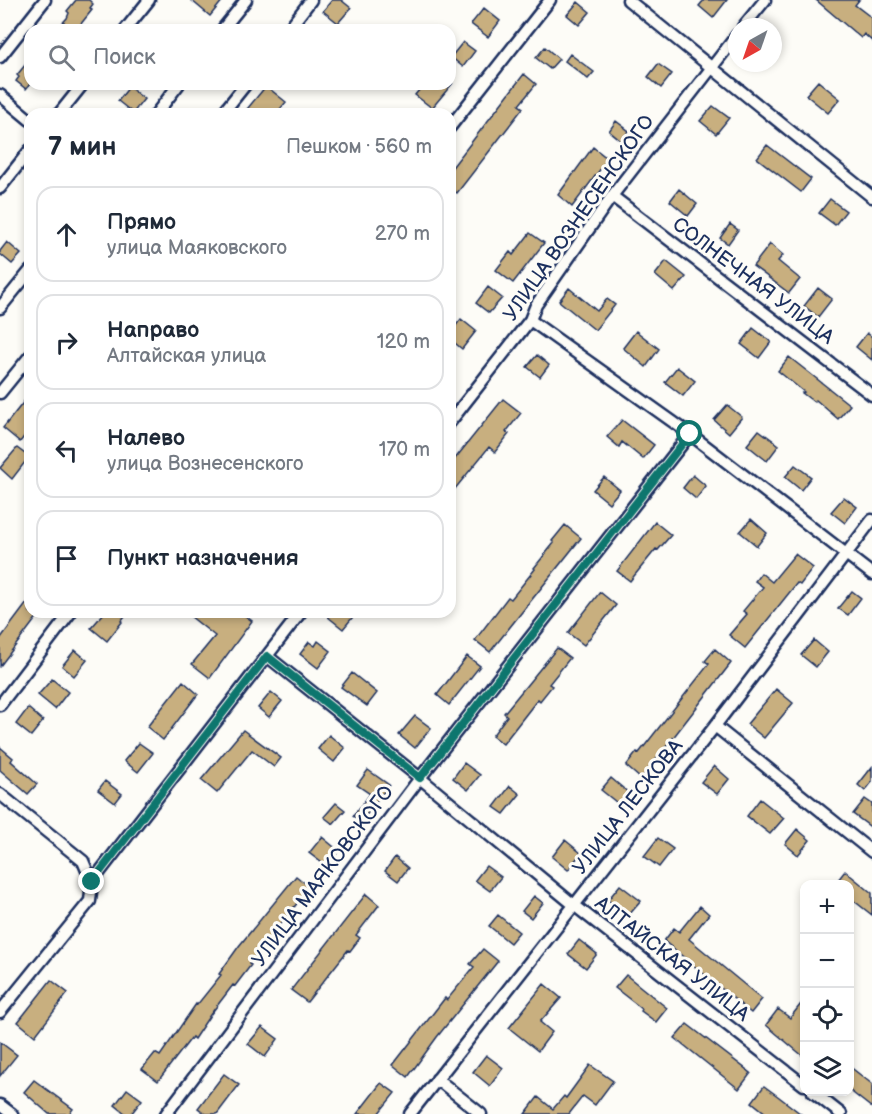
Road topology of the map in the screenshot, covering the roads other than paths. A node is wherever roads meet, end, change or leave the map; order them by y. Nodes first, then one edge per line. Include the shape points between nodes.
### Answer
1 (45, 0) edge
2 (149, 0) edge
3 (246, 0) edge
4 (311, 0) edge
5 (550, 0) edge
6 (628, 0) edge
7 (765, 0) edge
8 (750, 18) edge
9 (26, 24) edge
10 (130, 24) edge
11 (227, 24) edge
12 (293, 24) edge
13 (24, 27) edge
14 (728, 46) edge
15 (0, 57) edge
16 (711, 68) junction
17 (78, 90) edge
18 (175, 90) edge
19 (241, 90) edge
20 (0, 95) edge
21 (64, 108) edge
22 (161, 108) edge
23 (227, 108) edge
24 (24, 115) edge
25 (456, 119) edge
26 (24, 158) edge
27 (0, 188) edge
28 (612, 196) junction
29 (872, 197) edge
30 (24, 278) edge
31 (0, 308) edge
32 (530, 320) junction
33 (24, 363) edge
34 (0, 393) edge
35 (872, 395) edge
36 (456, 414) edge
37 (690, 434) junction
38 (872, 520) edge
39 (847, 554) junction
40 (872, 574) edge
41 (66, 618) edge
42 (296, 618) edge
43 (267, 656) junction
44 (0, 705) edge
45 (715, 726) junction
46 (420, 778) junction
47 (0, 794) edge
48 (872, 852) edge
49 (92, 882) junction
50 (574, 905) junction
51 (0, 1012) edge
52 (437, 1079) junction
53 (800, 1082) edge
54 (818, 1096) edge
55 (0, 1104) edge
56 (12, 1114) edge
57 (166, 1114) edge
58 (410, 1114) edge
59 (481, 1114) edge
60 (841, 1114) edge

1 - 9 street
2 - 10 street
3 - 11 street
4 - 12 street
5 - 25 street
6 - 16 street
7 - 8 street
13 - 15 street
14 - 16 street, УЛИЦА ВОЗНЕСЕНСКОГО
16 - 28 street, УЛИЦА ВОЗНЕСЕНСКОГО
16 - 29 street
17 - 21 street
18 - 22 street
19 - 23 street
20 - 24 street
26 - 27 street
28 - 32 street, УЛИЦА ВОЗНЕСЕНСКОГО via 536,305
28 - 35 street, СОЛНЕЧНАЯ УЛИЦА
30 - 31 street
32 - 36 street, УЛИЦА ВОЗНЕСЕНСКОГО
32 - 37 street
33 - 34 street
37 - 39 street
37 - 46 street, УЛИЦА МАЯКОВСКОГО
38 - 39 street, УЛИЦА ЛЕСКОВА
39 - 40 street
39 - 45 street, УЛИЦА ЛЕСКОВА
41 - 44 street
42 - 43 street
43 - 46 street, АЛТАЙСКАЯ УЛИЦА
43 - 49 street
45 - 48 street
45 - 50 street, УЛИЦА ЛЕСКОВА
46 - 50 street, АЛТАЙСКАЯ УЛИЦА
46 - 57 street, УЛИЦА МАЯКОВСКОГО
47 - 49 street via 83,861
49 - 51 street via 90,901
50 - 52 street, УЛИЦА ЛЕСКОВА
50 - 53 street, АЛТАЙСКАЯ УЛИЦА
52 - 58 street, УЛИЦА ЛЕСКОВА
52 - 59 street
54 - 60 street
55 - 56 street

